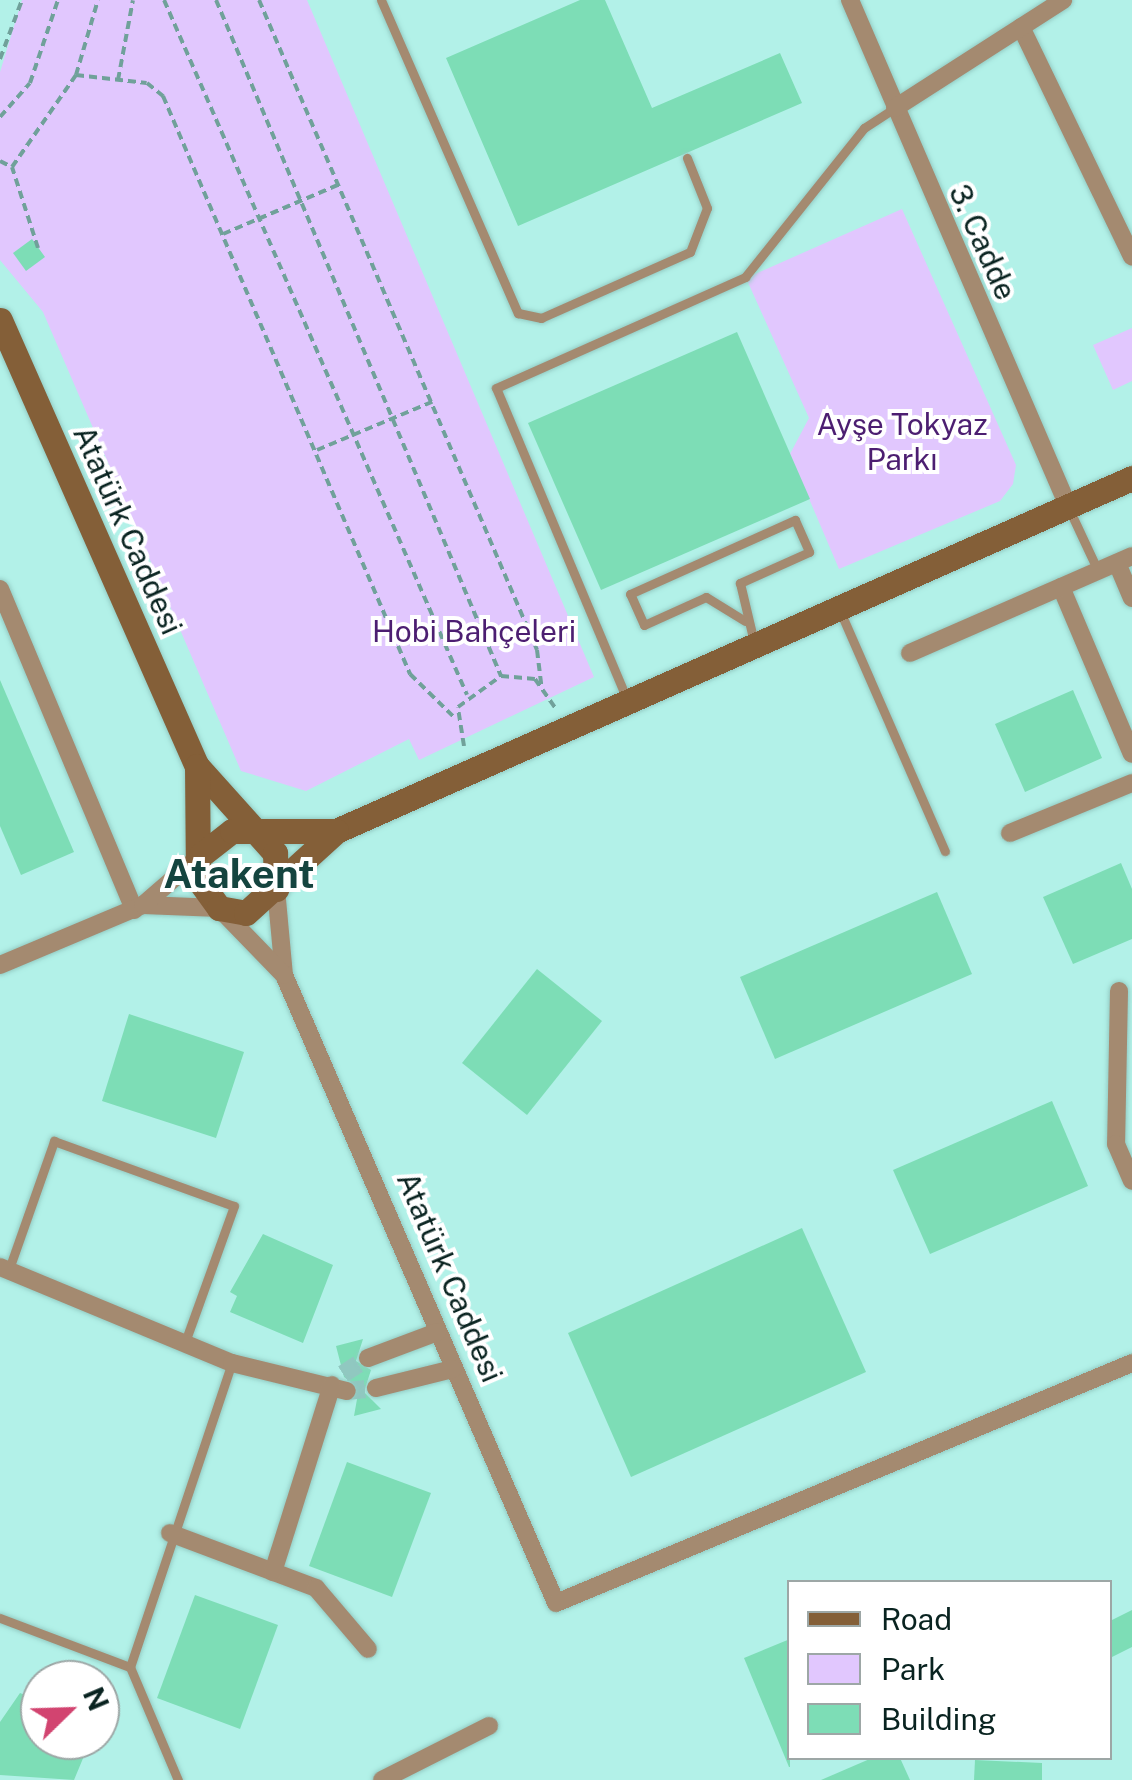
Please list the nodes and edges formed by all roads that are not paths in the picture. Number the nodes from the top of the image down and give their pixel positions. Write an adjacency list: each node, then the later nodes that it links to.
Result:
1 (381, 0): 6 (lane)
2 (850, 0): 5 (street, 3. Cadde)
3 (1064, 0): 4 (street)
4 (1020, 28): 5 (street); 7 (street)
5 (895, 108): 10 (street, 3. Cadde); 19 (lane)
6 (686, 158)
7 (1132, 256)
8 (0, 320): 21 (street, Atatürk Caddesi)
9 (1132, 478): 10 (street)
10 (1068, 506): 12 (lane); 16 (street)
11 (1124, 559): 12 (street); 15 (street)
12 (1098, 570): 13 (street)
13 (1061, 587): 18 (street); 20 (street)
14 (0, 589): 29 (street)
15 (1132, 598)
16 (837, 605): 17 (street); 26 (lane)
17 (749, 631): 17 (lane); 19 (street)
18 (910, 653)
19 (627, 700): 23 (street)
20 (1132, 754)
21 (197, 766): 25 (street); 27 (street)
22 (1132, 782): 24 (street)
23 (336, 831): 25 (street); 28 (street)
24 (1010, 833)
25 (259, 836): 27 (street); 28 (street)
26 (945, 851)
27 (201, 855): 29 (street); 30 (street)
28 (276, 889): 30 (street); 32 (street)
29 (139, 907): 30 (street); 31 (street)
30 (219, 908): 32 (street)
31 (0, 965)
32 (284, 975): 36 (street, Atatürk Caddesi)
33 (1119, 991): 34 (street)
34 (1132, 1181)
35 (4, 1268): 37 (street); 37 (lane)
36 (437, 1332): 38 (street); 41 (street, Atatürk Caddesi)
37 (186, 1339): 40 (street)
38 (368, 1358)
39 (1132, 1362): 41 (street, Atatürk Caddesi)
40 (232, 1363): 43 (lane); 44 (street)
41 (453, 1369): 42 (street)
42 (376, 1388)
43 (170, 1533): 44 (street); 47 (lane)
44 (273, 1572): 46 (street)
45 (0, 1618): 47 (lane)
46 (368, 1649)
47 (130, 1667): 49 (lane)
48 (489, 1726): 50 (street)
49 (178, 1780)
50 (382, 1780)

